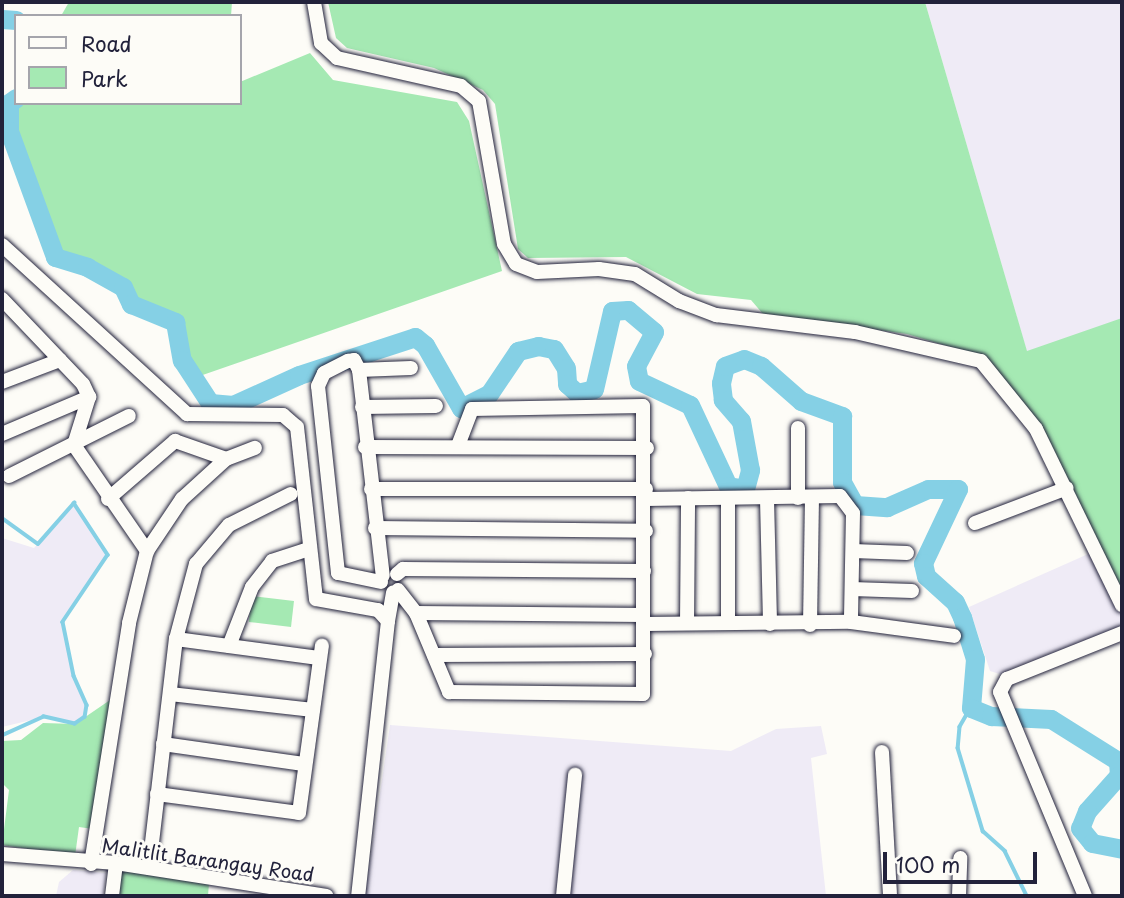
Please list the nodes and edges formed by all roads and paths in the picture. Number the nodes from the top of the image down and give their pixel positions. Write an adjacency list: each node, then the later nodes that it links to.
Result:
1 (305, 2): 3 (street)
2 (314, 2): 3 (street)
3 (480, 117): 23 (street)
4 (2, 245): 35 (street)
5 (2, 299): 6 (street)
6 (60, 360): 9 (street); 10 (street)
7 (411, 368): 8 (street)
8 (359, 370): 11 (street); 40 (street)
9 (2, 382)
10 (89, 397): 15 (street); 16 (street)
11 (362, 407): 12 (street); 18 (street)
12 (436, 407)
13 (129, 416): 16 (street)
14 (797, 428): 28 (street)
15 (2, 434)
16 (74, 445): 22 (street); 29 (street)
17 (458, 445): 18 (street); 20 (street); 20 (street)
18 (365, 447): 24 (street)
19 (255, 448): 21 (street)
20 (647, 448): 26 (street)
21 (226, 459): 29 (street); 36 (street)
22 (9, 476)
23 (1067, 488): 32 (street); 43 (street)
24 (371, 489): 26 (street); 33 (street)
25 (291, 494): 54 (street)
26 (646, 494): 27 (street); 34 (street)
27 (688, 498): 30 (street); 48 (street)
28 (805, 498): 31 (street); 37 (street); 51 (street)
29 (108, 499): 36 (street)
30 (728, 499): 31 (street); 49 (street)
31 (767, 499): 50 (street)
32 (975, 523)
33 (375, 528): 34 (street); 40 (street)
34 (646, 531): 39 (street)
35 (308, 549): 45 (street); 55 (street)
36 (147, 551): 67 (street)
37 (853, 551): 38 (street); 41 (street)
38 (907, 553)
39 (644, 571): 40 (street); 46 (street)
40 (390, 584): 44 (street); 45 (street)
41 (852, 589): 42 (street); 47 (street)
42 (912, 591)
43 (1122, 605)
44 (416, 613): 46 (street); 57 (street)
45 (383, 615): 72 (street)
46 (644, 620): 48 (street); 56 (street)
47 (851, 622): 51 (street); 53 (street)
48 (687, 623): 49 (street)
49 (728, 623): 50 (street)
50 (770, 624): 51 (street)
51 (810, 625)
52 (1122, 633): 76 (street)
53 (954, 636)
54 (176, 639): 55 (street); 58 (street)
55 (229, 646): 59 (street)
56 (645, 654): 57 (street); 57 (street)
57 (433, 655)
58 (170, 694): 59 (street); 60 (street)
59 (313, 710): 62 (street)
60 (163, 744): 62 (street); 64 (street)
61 (883, 752): 74 (street)
62 (304, 764): 64 (street)
63 (575, 775): 73 (street)
64 (157, 794): 69 (street)
65 (2, 854): 67 (street, Malitlit Barangay Road)
66 (960, 858): 75 (street)
67 (90, 863): 68 (street, Malitlit Barangay Road)
68 (116, 863): 69 (street, Malitlit Barangay Road); 70 (street)
69 (149, 868): 71 (street, Malitlit Barangay Road)
70 (112, 896)
71 (326, 896)
72 (358, 896)
73 (563, 896)
74 (890, 896)
75 (959, 896)
76 (1085, 896)

